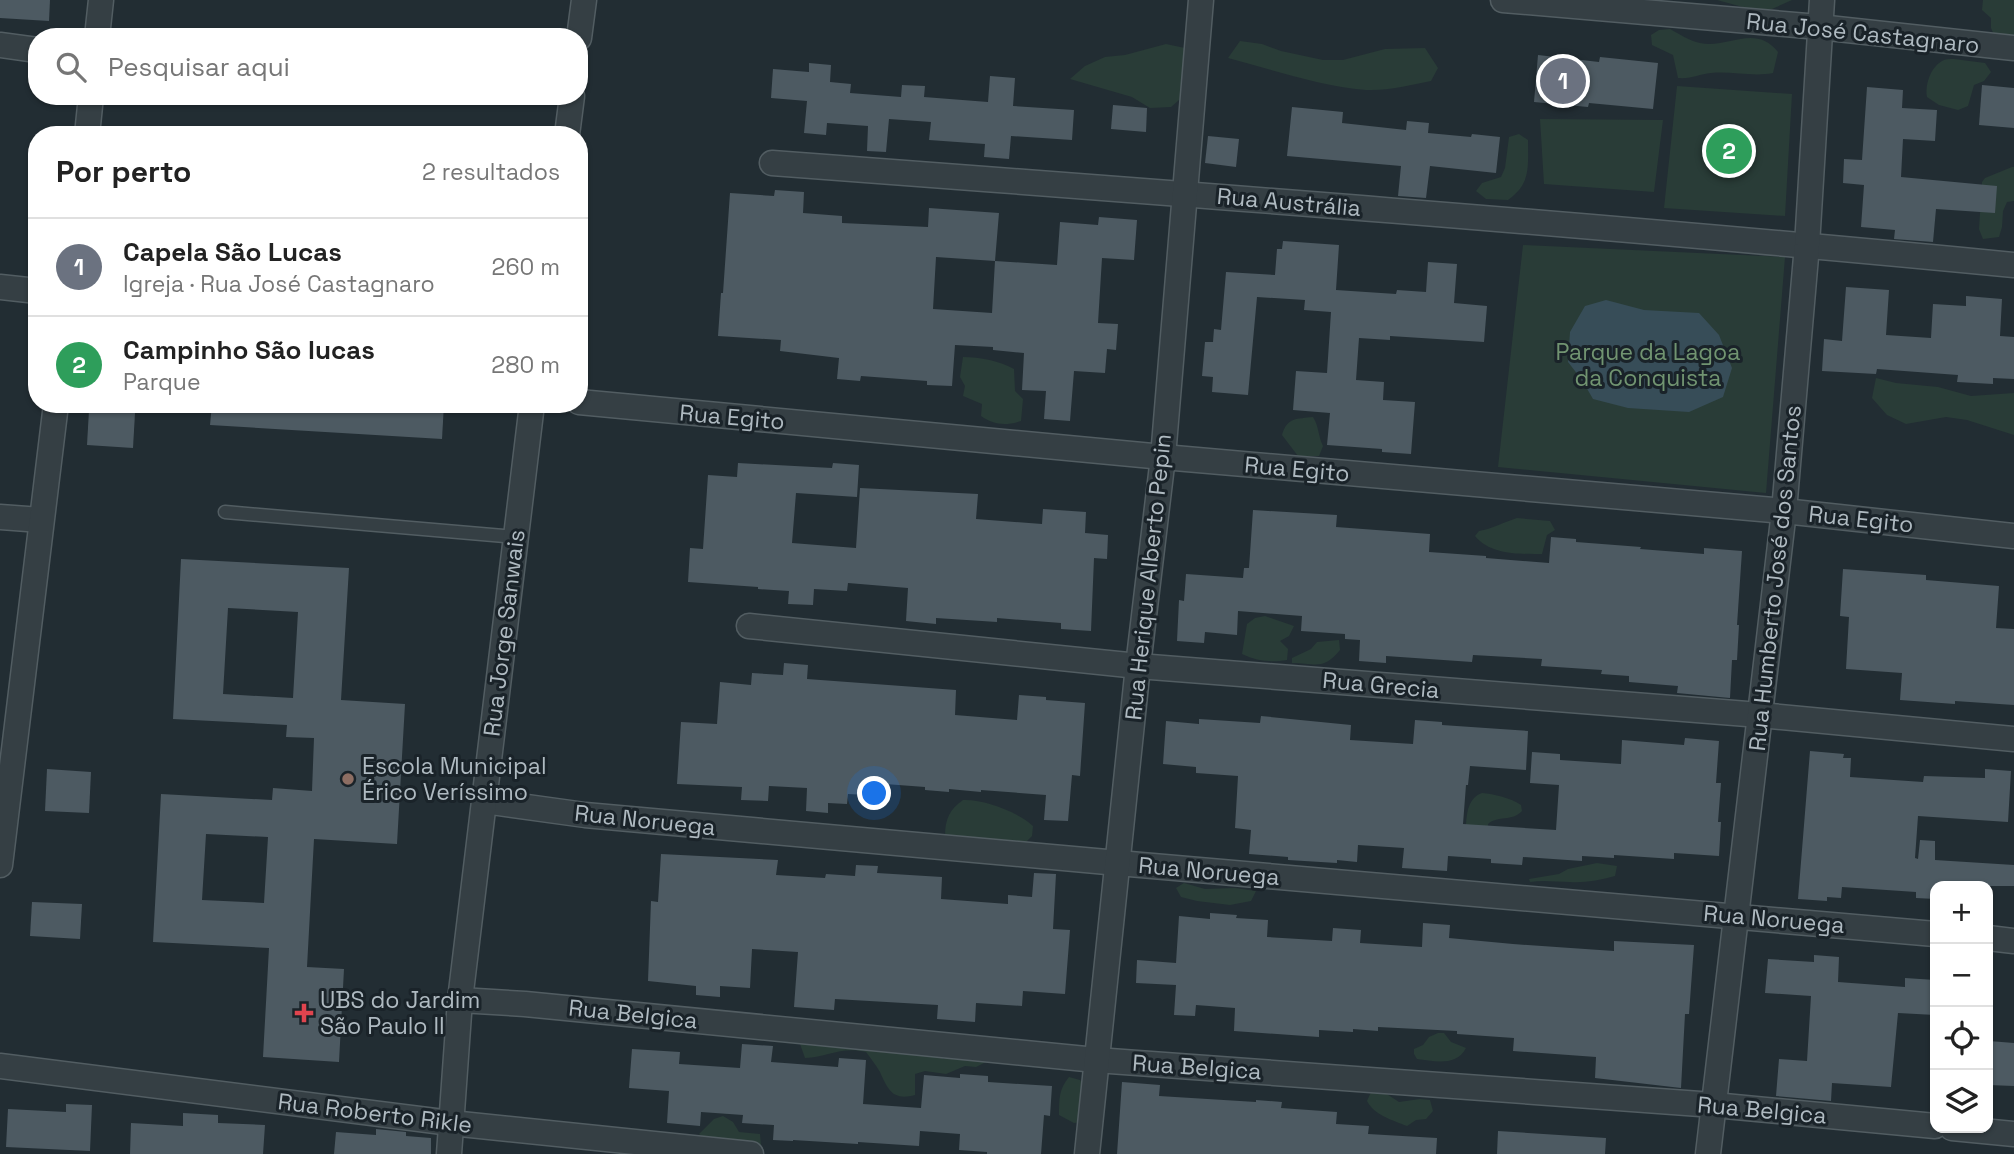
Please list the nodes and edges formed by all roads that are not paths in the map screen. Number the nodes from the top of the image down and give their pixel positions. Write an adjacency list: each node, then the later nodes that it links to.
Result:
1 (102, 0): 7 (street)
2 (584, 0): 8 (street)
3 (1202, 0): 17 (street, Rua Herique Alberto Pepin)
4 (1503, 0): 6 (street, Rua José Castagnaro)
5 (1822, 0): 6 (street, Rua Humberto José dos Santos)
6 (1819, 27): 10 (street, Rua José Castagnaro); 18 (street, Rua Humberto José dos Santos)
7 (98, 28)
8 (580, 28)
9 (0, 45): 11 (street)
10 (2014, 48)
11 (28, 49)
12 (90, 105): 14 (street)
13 (571, 105): 15 (street)
14 (88, 126)
15 (568, 126)
16 (772, 163): 17 (street, Rua Austrália)
17 (1184, 193): 18 (street, Rua Austrália); 25 (street, Rua Herique Alberto Pepin)
18 (1807, 245): 19 (street, Rua Austrália); 26 (street, Rua Humberto José dos Santos)
19 (2014, 265)
20 (0, 287): 21 (street)
21 (28, 289)
22 (588, 403): 25 (street, Rua Egito)
23 (55, 413): 29 (street)
24 (531, 413): 31 (street, Rua Jorge Sanwais)
25 (1163, 457): 26 (street, Rua Egito); 33 (street, Rua Herique Alberto Pepin)
26 (1784, 511): 30 (street, Rua Egito); 34 (street, Rua Humberto José dos Santos)
27 (225, 512): 31 (lane)
28 (0, 517): 29 (street)
29 (41, 520): 36 (street)
30 (2014, 536)
31 (516, 537): 37 (street, Rua Jorge Sanwais)
32 (749, 626): 33 (street, Rua Grecia)
33 (1138, 666): 34 (street, Rua Grecia); 38 (street, Rua Herique Alberto Pepin)
34 (1760, 715): 35 (street, Rua Grecia); 40 (street, Rua Humberto José dos Santos)
35 (2014, 739)
36 (7, 754): 39 (street)
37 (484, 801): 38 (street, Rua Noruega); 44 (street, Rua Jorge Sanwais)
38 (1118, 863): 40 (street, Rua Noruega); 45 (street, Rua Herique Alberto Pepin)
39 (0, 865)
40 (1737, 915): 41 (street, Rua Noruega); 47 (street, Rua Humberto José dos Santos)
41 (1930, 934)
42 (1993, 939): 43 (street)
43 (2014, 941)
44 (460, 1000): 45 (street, Rua Belgica); 48 (street, Rua Jorge Sanwais)
45 (1096, 1060): 47 (street, Rua Belgica); 54 (street, Rua Herique Alberto Pepin)
46 (0, 1066): 48 (street, Rua Roberto Rikle)
47 (1714, 1105): 49 (street, Rua Belgica); 55 (street, Rua Humberto José dos Santos)
48 (451, 1123): 52 (street, Rua Jorge Sanwais); 53 (street, Rua Roberto Rikle)
49 (1930, 1126)
50 (1993, 1132): 51 (street)
51 (2014, 1134)
52 (449, 1154)
53 (751, 1154)
54 (1087, 1154)
55 (1708, 1154)

